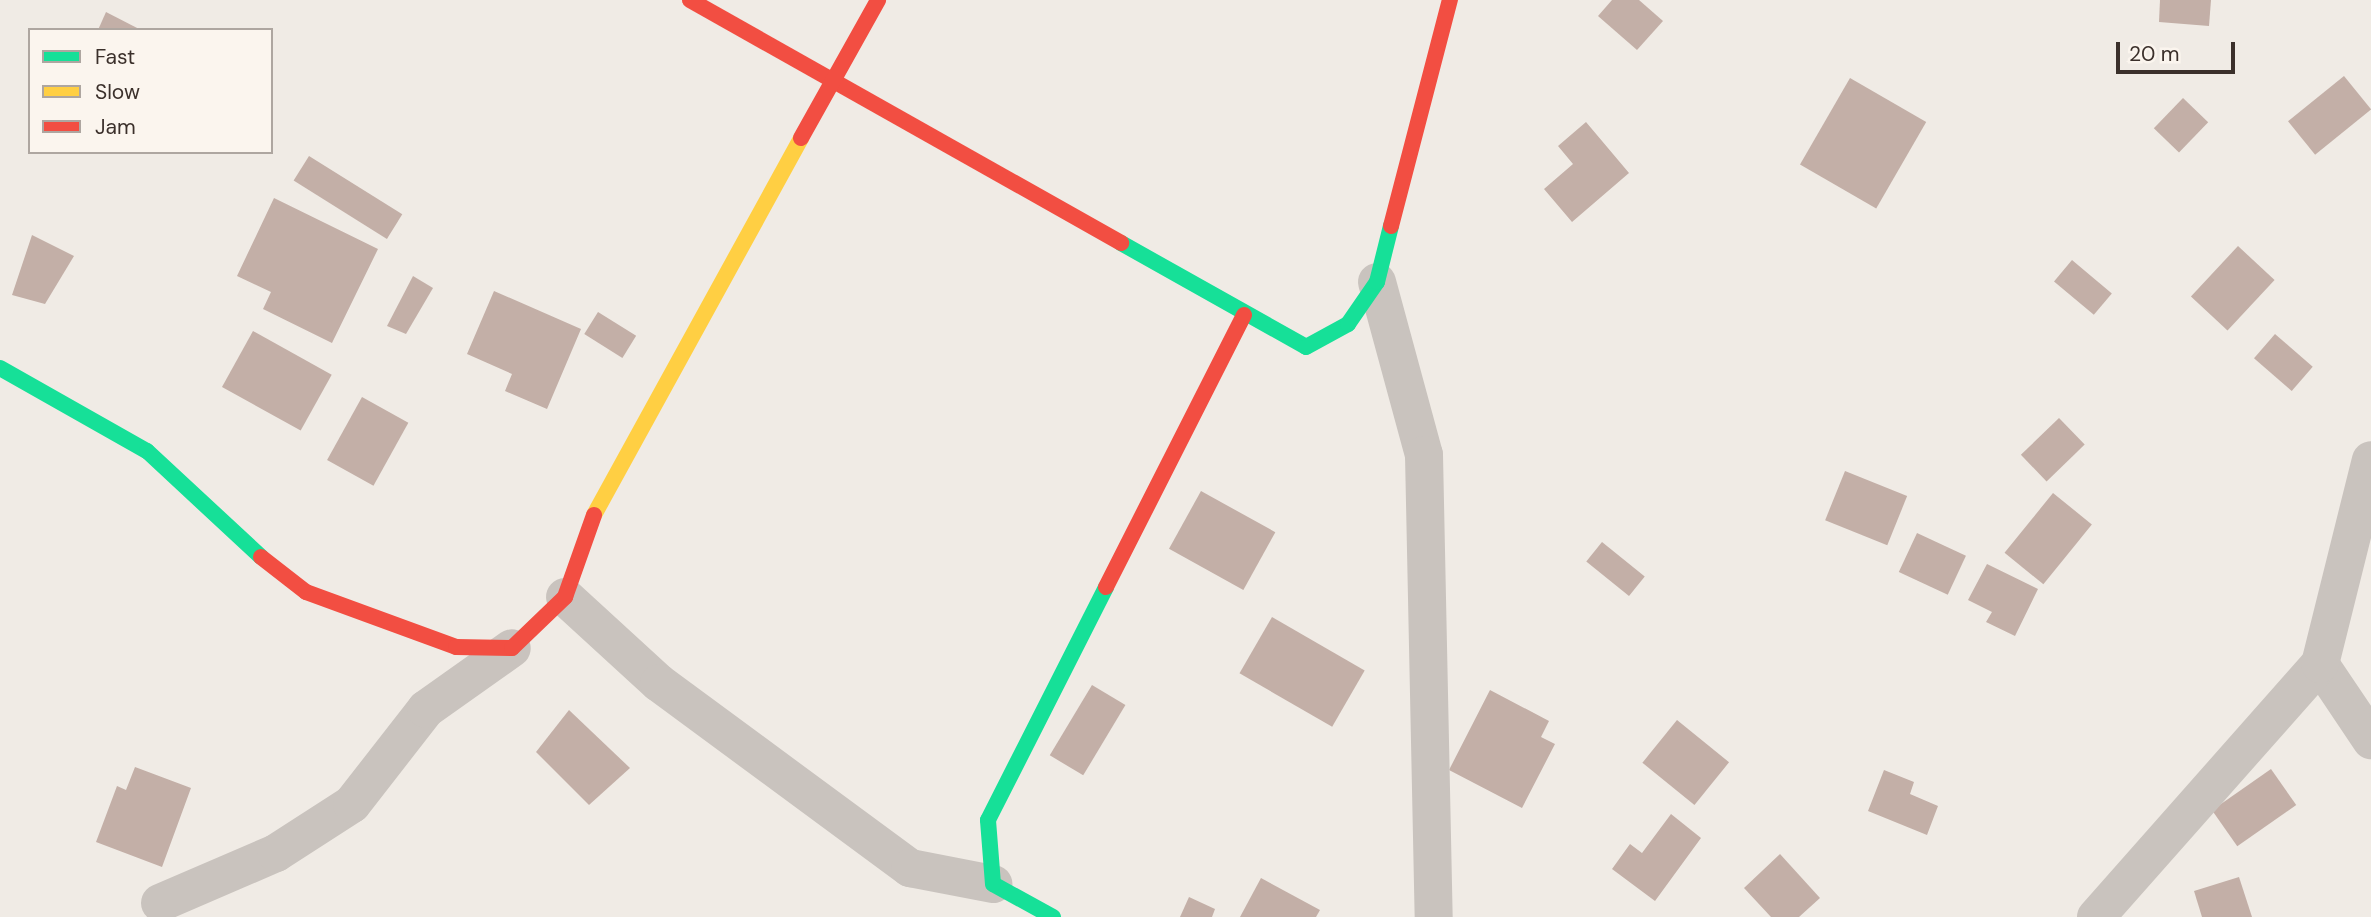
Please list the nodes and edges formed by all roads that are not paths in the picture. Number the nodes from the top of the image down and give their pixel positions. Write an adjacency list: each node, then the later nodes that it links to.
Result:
1 (690, 0): 4 (street)
2 (878, 0): 4 (street)
3 (1450, 0): 5 (street)
4 (835, 82): 6 (street); 9 (street)
5 (1377, 282): 6 (street); 16 (street)
6 (1244, 315): 13 (street)
7 (0, 368): 10 (street)
8 (2371, 460): 11 (street)
9 (565, 597): 10 (street); 13 (street)
10 (512, 648): 14 (street)
11 (2320, 664): 12 (street); 17 (street)
12 (2371, 740)
13 (993, 884): 15 (street)
14 (160, 903)
15 (1053, 917)
16 (1434, 917)
17 (2096, 917)

